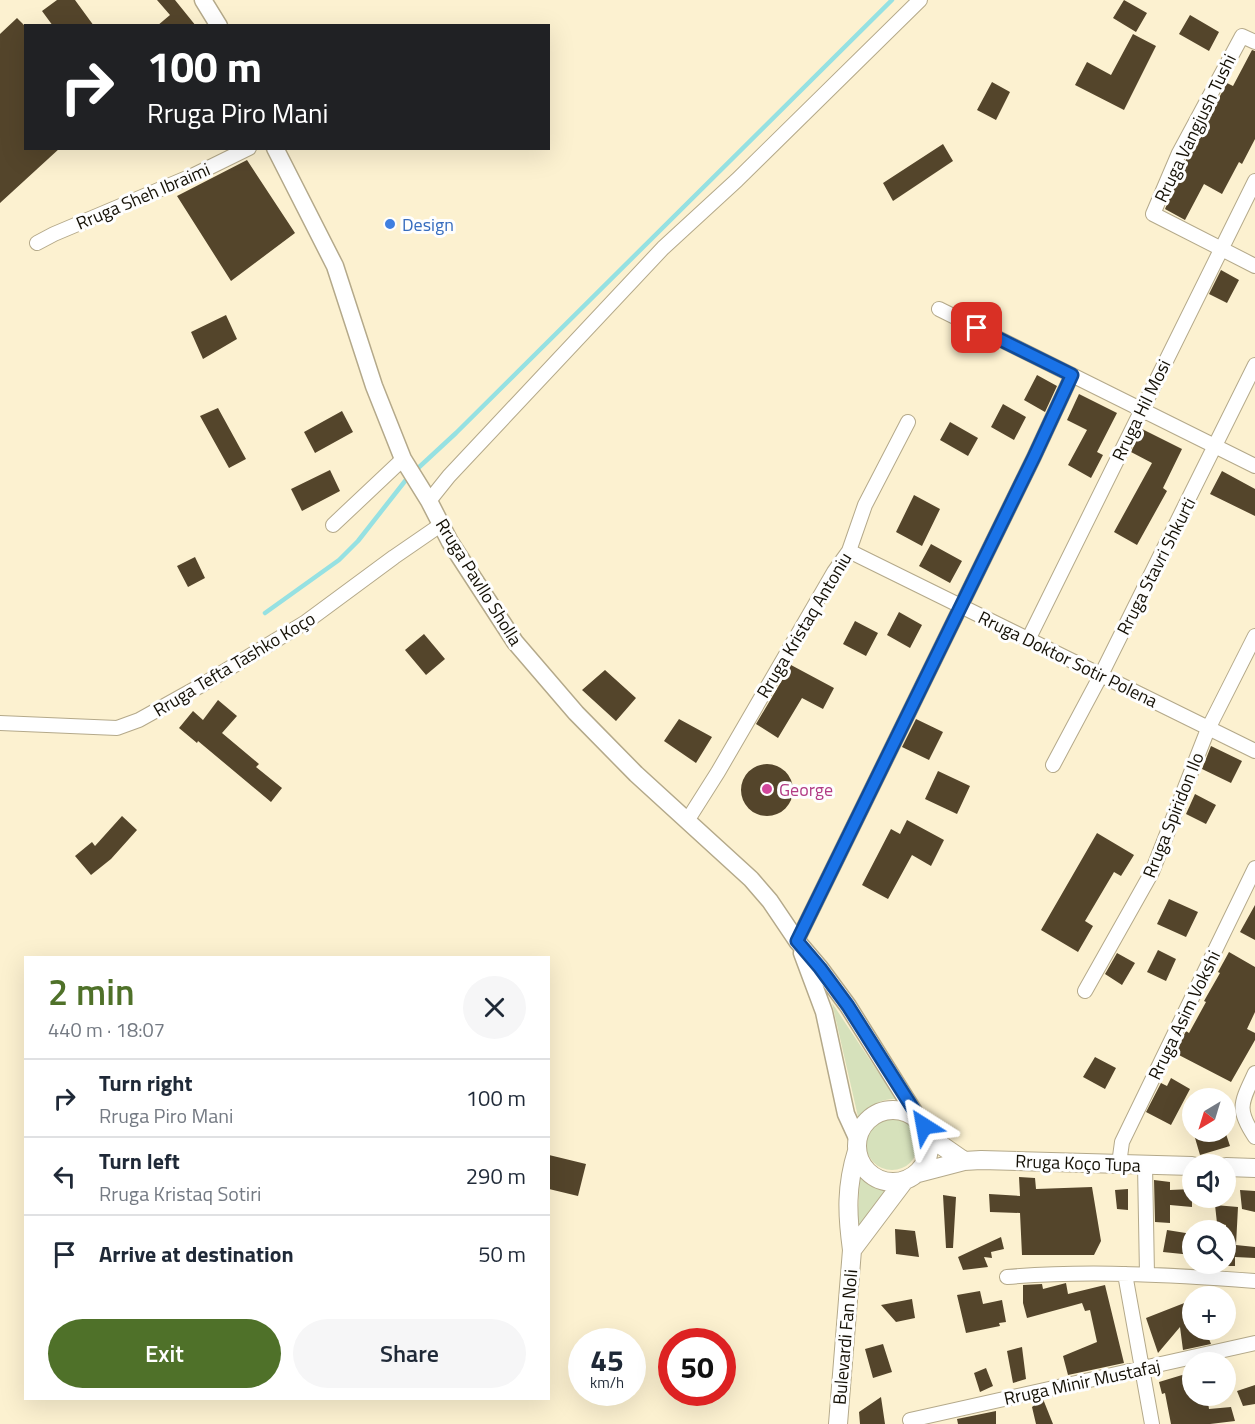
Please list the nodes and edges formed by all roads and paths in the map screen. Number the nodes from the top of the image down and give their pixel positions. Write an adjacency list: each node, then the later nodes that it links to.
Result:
1 (203, 0): 3 (street)
2 (920, 0): 19 (street)
3 (218, 24)
4 (1255, 42): 9 (street, Rruga Vangjush Tushi)
5 (245, 150): 8 (street, Rruga Sheh Ibraimi)
6 (275, 150): 17 (street, Rruga Pavllo Sholla)
7 (1255, 181): 9 (street, Rruga Hil Mosi)
8 (38, 243)
9 (1221, 249): 10 (street, Rruga Vangjush Tushi); 14 (street, Rruga Hil Mosi)
10 (1255, 266)
11 (939, 309): 13 (street)
12 (1255, 365): 16 (street, Rruga Stavri Shkurti)
13 (1072, 375): 14 (street); 23 (street)
14 (1141, 409): 16 (street); 25 (street, Rruga Hil Mosi)
15 (908, 422): 22 (street, Rruga Kristaq Antoniu)
16 (1216, 446): 18 (street); 26 (street, Rruga Stavri Shkurti)
17 (403, 459): 19 (street, Rruga Pavllo Sholla); 21 (street)
18 (1255, 465)
19 (429, 501): 20 (street, Rruga Pavllo Sholla)
20 (441, 524): 27 (street, Rruga Tefta Tashko Koço); 31 (street, Rruga Pavllo Sholla)
21 (333, 525)
22 (849, 551): 23 (street, Rruga Doktor Sotir Polena); 31 (street, Rruga Kristaq Antoniu)
23 (960, 606): 25 (street, Rruga Doktor Sotir Polena); 33 (street)
24 (1255, 636): 28 (street, Rruga Spiridon Ilo)
25 (1028, 639): 26 (street, Rruga Doktor Sotir Polena)
26 (1101, 675): 28 (street, Rruga Doktor Sotir Polena); 30 (street, Rruga Stavri Shkurti)
27 (0, 723)
28 (1208, 729): 29 (street, Rruga Doktor Sotir Polena); 34 (street, Rruga Spiridon Ilo)
29 (1255, 751)
30 (1053, 765)
31 (687, 821): 33 (street, Rruga Pavllo Sholla)
32 (1255, 868): 41 (street, Rruga Asim Vokshi)
33 (797, 941): 36 (street, Rruga Pavllo Sholla); 39 (street, Rruga Pavllo Sholla)
34 (1085, 991)
35 (1255, 1073): 38 (street)
36 (918, 1119): 37 (main road); 39 (main road)
37 (928, 1136): 40 (main road); 46 (main road)
38 (1255, 1137)
39 (857, 1145): 46 (main road); 47 (main road, Bulevardi Fan Noli)
40 (964, 1161): 41 (main road, Rruga Koço Tupa); 46 (main road, Rruga Koço Tupa)
41 (1119, 1164): 42 (main road, Rruga Koço Tupa)
42 (1144, 1165): 43 (main road, Rruga Koço Tupa); 49 (street)
43 (1182, 1166)
44 (1236, 1167): 45 (main road)
45 (1255, 1168)
46 (911, 1177): 47 (main road, Bulevardi Fan Noli)
47 (852, 1250): 55 (main road, Bulevardi Fan Noli)
48 (1125, 1274): 49 (street); 50 (street); 53 (street)
49 (1147, 1274): 51 (street)
50 (1007, 1277)
51 (1255, 1281)
52 (1255, 1343): 53 (street, Rruga Minir Mustafaj)
53 (1141, 1369): 54 (street, Rruga Minir Mustafaj); 56 (street)
54 (910, 1420)
55 (838, 1424)
56 (1152, 1424)

